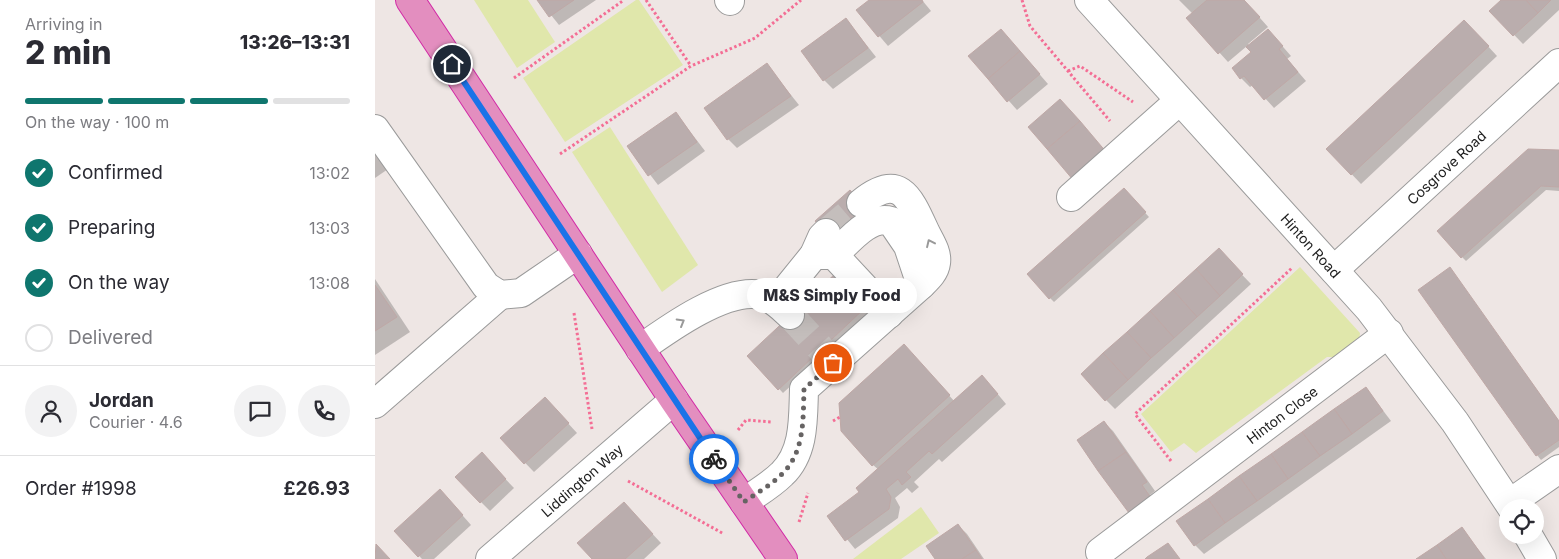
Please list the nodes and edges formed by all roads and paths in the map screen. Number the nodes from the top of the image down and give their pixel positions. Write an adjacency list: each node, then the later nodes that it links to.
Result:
1 (410, 0): 20 (highway)
2 (624, 0): 10 (path)
3 (646, 0): 8 (path)
4 (801, 0): 8 (path)
5 (1022, 0): 9 (path)
6 (1089, 0): 11 (street, Hinton Road)
7 (1559, 63): 21 (street, Cosgrove Road)
8 (691, 66): 15 (path)
9 (1068, 71): 12 (path); 13 (path)
10 (513, 78)
11 (1179, 102): 12 (street); 19 (street, Hinton Road)
12 (1159, 120): 16 (street)
13 (1116, 128)
14 (375, 129): 23 (street)
15 (560, 154)
16 (1071, 197)
17 (861, 203): 22 (street, one-way to 17)
18 (825, 248): 22 (street); 25 (street); 27 (street, one-way to 18)
19 (1313, 248): 21 (street, Hinton Road); 38 (path)
20 (578, 254): 23 (street); 27 (highway)
21 (1334, 270): 26 (street, Hinton Road)
22 (921, 285): 25 (street)
23 (500, 295): 29 (street)
24 (574, 313): 34 (path)
25 (889, 314): 41 (street)
26 (1389, 333): 38 (street, Hinton Close); 39 (street, Hinton Road)
27 (640, 349): 28 (highway)
28 (674, 400): 41 (highway); 46 (street, Liddington Way)
29 (375, 404)
30 (830, 418): 32 (path)
31 (775, 422): 33 (path)
32 (828, 425)
33 (738, 430)
34 (593, 436)
35 (1559, 469): 40 (street)
36 (620, 477): 43 (path)
37 (810, 486): 42 (path)
38 (1181, 489): 45 (street, Hinton Close)
39 (1507, 499)
40 (1519, 499)
41 (744, 502): 47 (highway)
42 (799, 522)
43 (723, 534)
44 (1534, 544): 48 (street)
45 (1099, 552)
46 (490, 559)
47 (783, 559)
48 (1542, 559)

